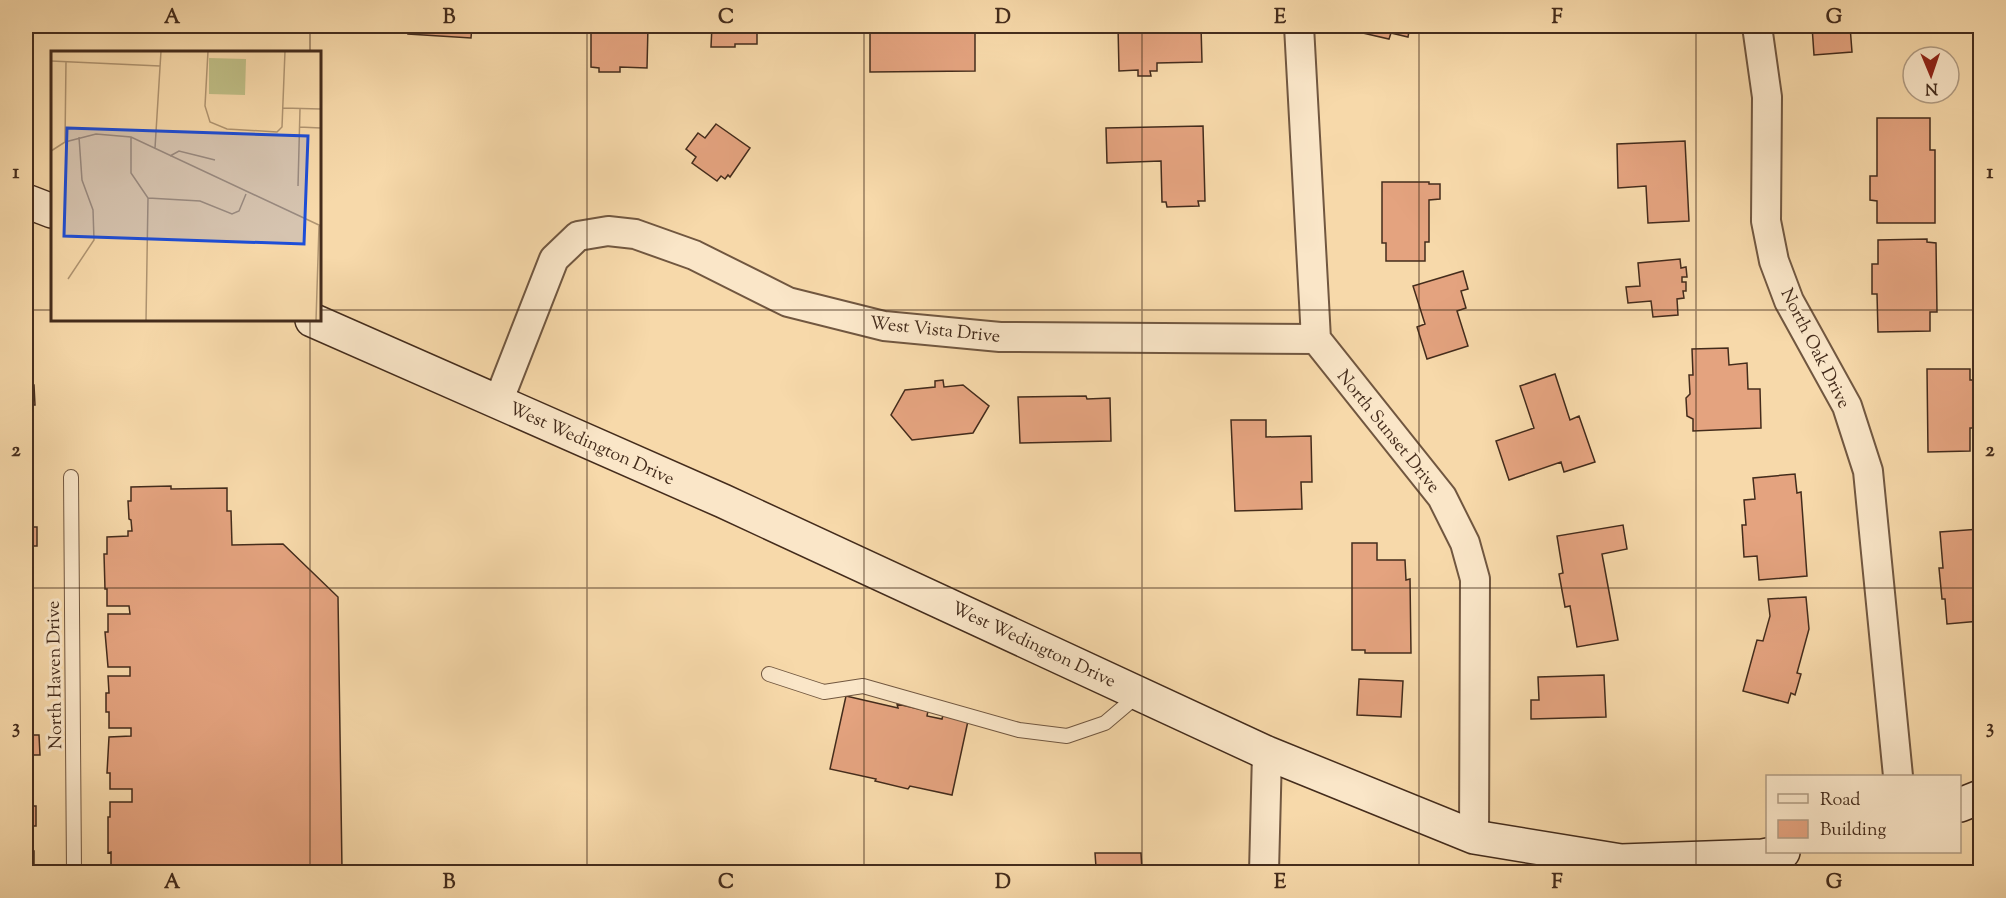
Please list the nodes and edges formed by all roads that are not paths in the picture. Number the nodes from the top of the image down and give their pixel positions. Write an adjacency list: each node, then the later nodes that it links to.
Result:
1 (1299, 26): 6 (street)
2 (1757, 26): 12 (street, North Oak Drive)
3 (26, 201): 4 (main road)
4 (51, 211)
5 (314, 321): 7 (main road, West Wedington Drive)
6 (1316, 339): 7 (street, West Vista Drive); 15 (street, North Sunset Drive)
7 (498, 402): 10 (main road, West Wedington Drive)
8 (70, 477): 17 (lane, North Haven Drive)
9 (769, 674): 10 (lane)
10 (1139, 693): 11 (main road, West Wedington Drive)
11 (1267, 753): 15 (main road, West Wedington Drive); 18 (street)
12 (1898, 775)
13 (1980, 796): 14 (main road)
14 (1961, 803)
15 (1474, 837): 16 (main road, West Wedington Drive)
16 (1778, 853)
17 (74, 873)
18 (1264, 873)

